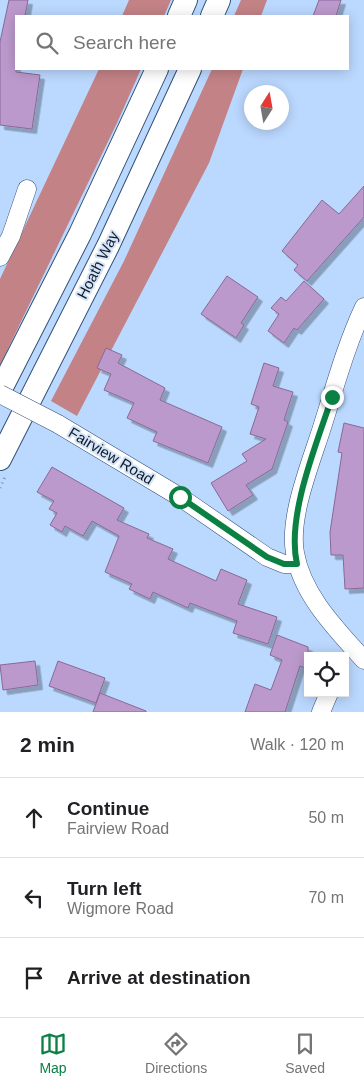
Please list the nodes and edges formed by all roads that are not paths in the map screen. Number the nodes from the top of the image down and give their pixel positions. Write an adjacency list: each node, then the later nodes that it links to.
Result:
1 (186, 0): 3 (main road)
2 (219, 0): 4 (main road)
3 (179, 15)
4 (212, 15)
5 (157, 70): 10 (main road, Hoath Way)
6 (190, 70): 11 (main road, Hoath Way)
7 (27, 189): 8 (street)
8 (0, 257)
9 (364, 307): 12 (street)
10 (0, 393): 12 (street, Fairview Road, bridge)
11 (0, 459)
12 (297, 564): 13 (street)
13 (348, 651): 14 (street)
14 (364, 660)
15 (327, 697): 16 (street)
16 (321, 712)

